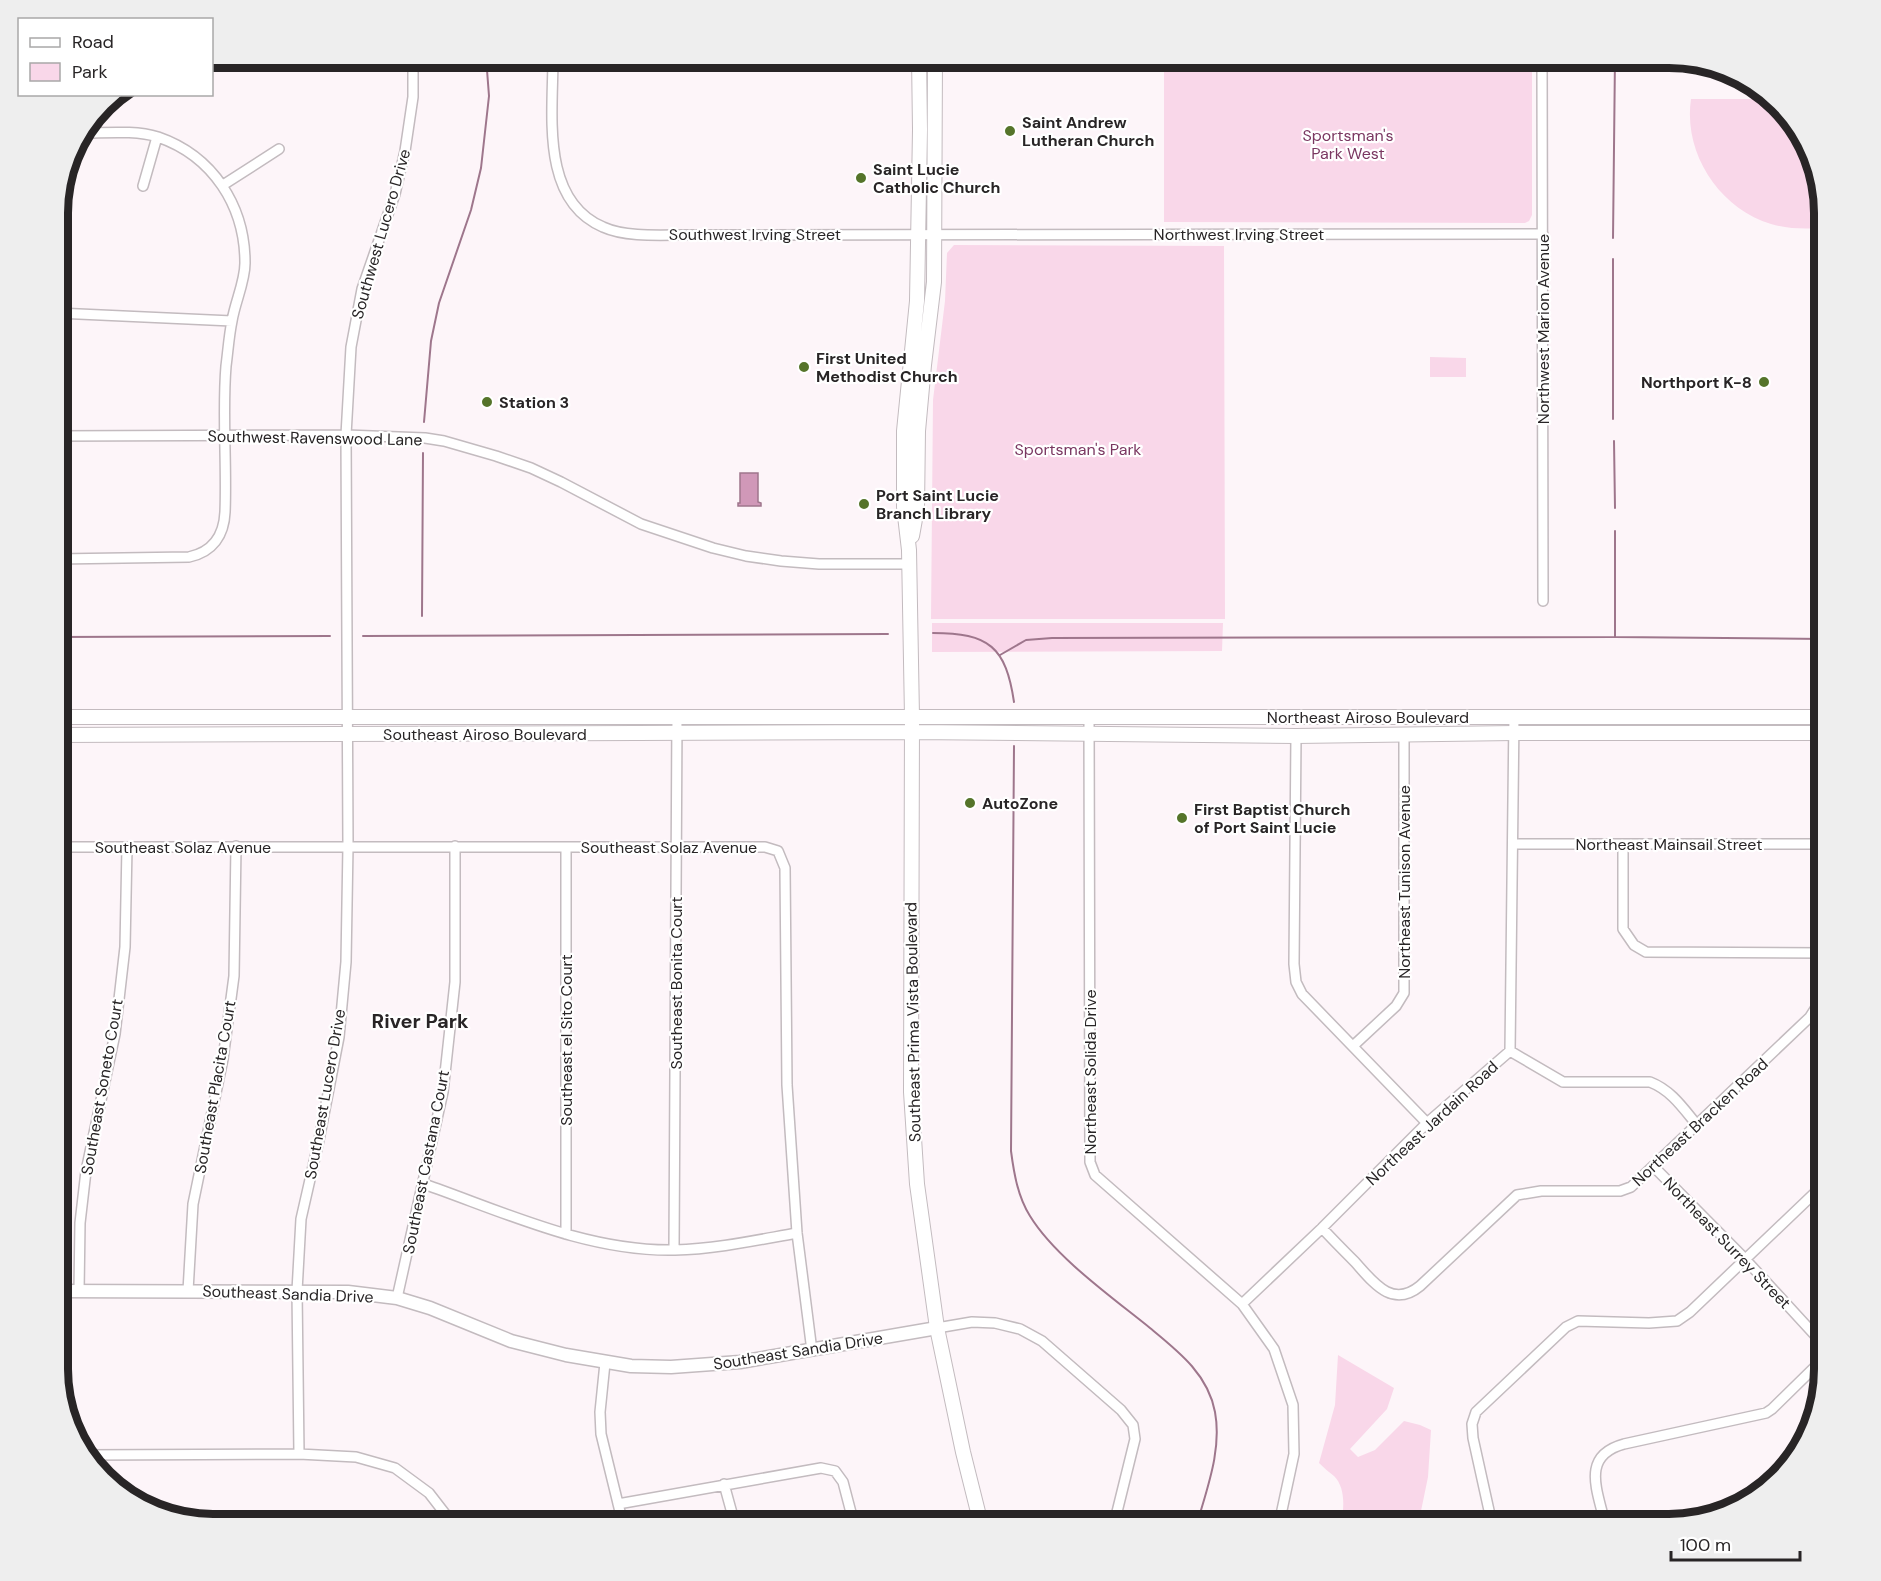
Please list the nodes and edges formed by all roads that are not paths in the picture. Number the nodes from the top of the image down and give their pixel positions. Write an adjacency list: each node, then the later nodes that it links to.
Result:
1 (412, 68): 16 (street, Southwest Lucero Drive)
2 (553, 68): 11 (street, Southwest Irving Street)
3 (919, 68): 11 (main road)
4 (935, 68): 12 (main road)
5 (1542, 68): 13 (street, Northwest Marion Avenue)
6 (91, 133): 7 (street)
7 (157, 137): 9 (street); 10 (street)
8 (279, 149): 9 (street)
9 (223, 185): 15 (street)
10 (143, 186)
11 (918, 234): 12 (street, Southwest Irving Street); 19 (main road)
12 (935, 234): 13 (street, Northwest Irving Street); 19 (main road)
13 (1543, 234): 21 (street, Northwest Marion Avenue)
14 (68, 314): 15 (street)
15 (232, 321): 18 (street)
16 (346, 435): 18 (street, Southwest Ravenswood Lane); 19 (street, Southwest Ravenswood Lane); 23 (street, Southwest Lucero Drive)
17 (68, 436): 18 (street, Southwest Ravenswood Lane)
18 (224, 437): 20 (street)
19 (910, 557): 28 (main road, Southeast Prima Vista Boulevard)
20 (68, 559)
21 (1543, 601)
22 (188, 716): 23 (main road, Southeast Airoso Boulevard); 27 (main road, Southeast Airoso Boulevard); 34 (main road)
23 (346, 716): 24 (main road, Southeast Airoso Boulevard); 35 (street, Southwest Lucero Drive)
24 (508, 716): 25 (main road, Southeast Airoso Boulevard); 36 (main road)
25 (676, 716): 28 (main road, Southeast Airoso Boulevard); 37 (street, Southeast Bonita Court)
26 (1514, 716): 29 (main road, Northeast Airoso Boulevard); 30 (main road, Northeast Airoso Boulevard); 32 (street, Northeast Jardain Road)
27 (68, 717)
28 (912, 717): 29 (main road, Northeast Airoso Boulevard); 31 (main road, Southeast Prima Vista Boulevard)
29 (1089, 717): 38 (street, Northeast Solida Drive)
30 (1814, 717)
31 (913, 732): 37 (main road, Southeast Airoso Boulevard); 38 (main road, Northeast Airoso Boulevard); 72 (main road, Southeast Prima Vista Boulevard)
32 (1514, 733): 33 (main road, Northeast Airoso Boulevard); 39 (main road, Northeast Airoso Boulevard); 42 (street, Northeast Jardain Road)
33 (1814, 733)
34 (188, 734): 35 (main road, Southeast Airoso Boulevard); 40 (main road, Southeast Airoso Boulevard)
35 (346, 734): 36 (main road, Southeast Airoso Boulevard); 46 (street, Southeast Lucero Drive)
36 (508, 734): 37 (main road, Southeast Airoso Boulevard)
37 (676, 734): 51 (street, Southeast Bonita Court)
38 (1089, 734): 41 (main road, Northeast Airoso Boulevard); 71 (street, Northeast Solida Drive)
39 (1404, 734): 41 (main road, Northeast Airoso Boulevard); 54 (street, Northeast Tunison Avenue)
40 (68, 735)
41 (1296, 736): 54 (street)
42 (1514, 844): 43 (street, Northeast Mainsail Street); 55 (street, Northeast Jardain Road)
43 (1623, 844): 44 (street, Northeast Mainsail Street); 52 (street)
44 (1814, 844)
45 (236, 846): 46 (street, Southeast Solaz Avenue); 49 (street, Southeast Solaz Avenue); 68 (street, Southeast Placita Court)
46 (348, 846): 47 (street, Southeast Solaz Avenue); 69 (street, Southeast Lucero Drive)
47 (455, 846): 50 (street, Southeast Solaz Avenue); 59 (street, Southeast Castana Court)
48 (68, 847): 49 (street, Southeast Solaz Avenue)
49 (127, 847): 67 (street, Southeast Soneto Court)
50 (566, 847): 51 (street, Southeast Solaz Avenue); 63 (street, Southeast el Sito Court)
51 (677, 847): 62 (street, Southeast Solaz Avenue); 64 (street, Southeast Bonita Court)
52 (1814, 953)
53 (1814, 1011): 57 (street, Northeast Bracken Road)
54 (1353, 1046): 56 (street)
55 (1510, 1051): 56 (street, Northeast Jardain Road); 57 (street)
56 (1427, 1123): 61 (street, Northeast Jardain Road)
57 (1696, 1125): 58 (street, Northeast Bracken Road)
58 (1654, 1167): 61 (street, Northeast Bracken Road); 65 (street, Northeast Surrey Street)
59 (424, 1184): 63 (street); 70 (street, Southeast Castana Court)
60 (1814, 1194): 65 (street)
61 (1322, 1228): 71 (street, Northeast Jardain Road)
62 (797, 1233): 64 (street); 74 (street, Southeast Solaz Avenue)
63 (566, 1234): 64 (street)
64 (674, 1250)
65 (1745, 1259): 73 (street, Northeast Surrey Street); 88 (street)
66 (68, 1291): 67 (street, Southeast Sandia Drive)
67 (79, 1291): 68 (street, Southeast Sandia Drive)
68 (188, 1291): 69 (street, Southeast Sandia Drive)
69 (297, 1291): 70 (street, Southeast Sandia Drive); 77 (street, Southeast Lucero Drive)
70 (397, 1298): 75 (street, Southeast Sandia Drive)
71 (1242, 1304): 87 (street, Northeast Solida Drive)
72 (937, 1328): 74 (street, Southeast Sandia Drive); 85 (main road, Southeast Prima Vista Boulevard); 86 (street)
73 (1814, 1334)
74 (812, 1351): 75 (street, Southeast Sandia Drive)
75 (605, 1363): 80 (street)
76 (1814, 1368): 89 (street)
77 (299, 1454): 78 (street); 81 (street)
78 (96, 1455)
79 (724, 1484): 80 (street); 83 (street); 84 (street)
80 (618, 1504): 82 (street)
81 (445, 1514)
82 (620, 1514)
83 (732, 1514)
84 (851, 1514)
85 (978, 1514)
86 (1116, 1514)
87 (1281, 1514)
88 (1490, 1514)
89 (1603, 1514)

